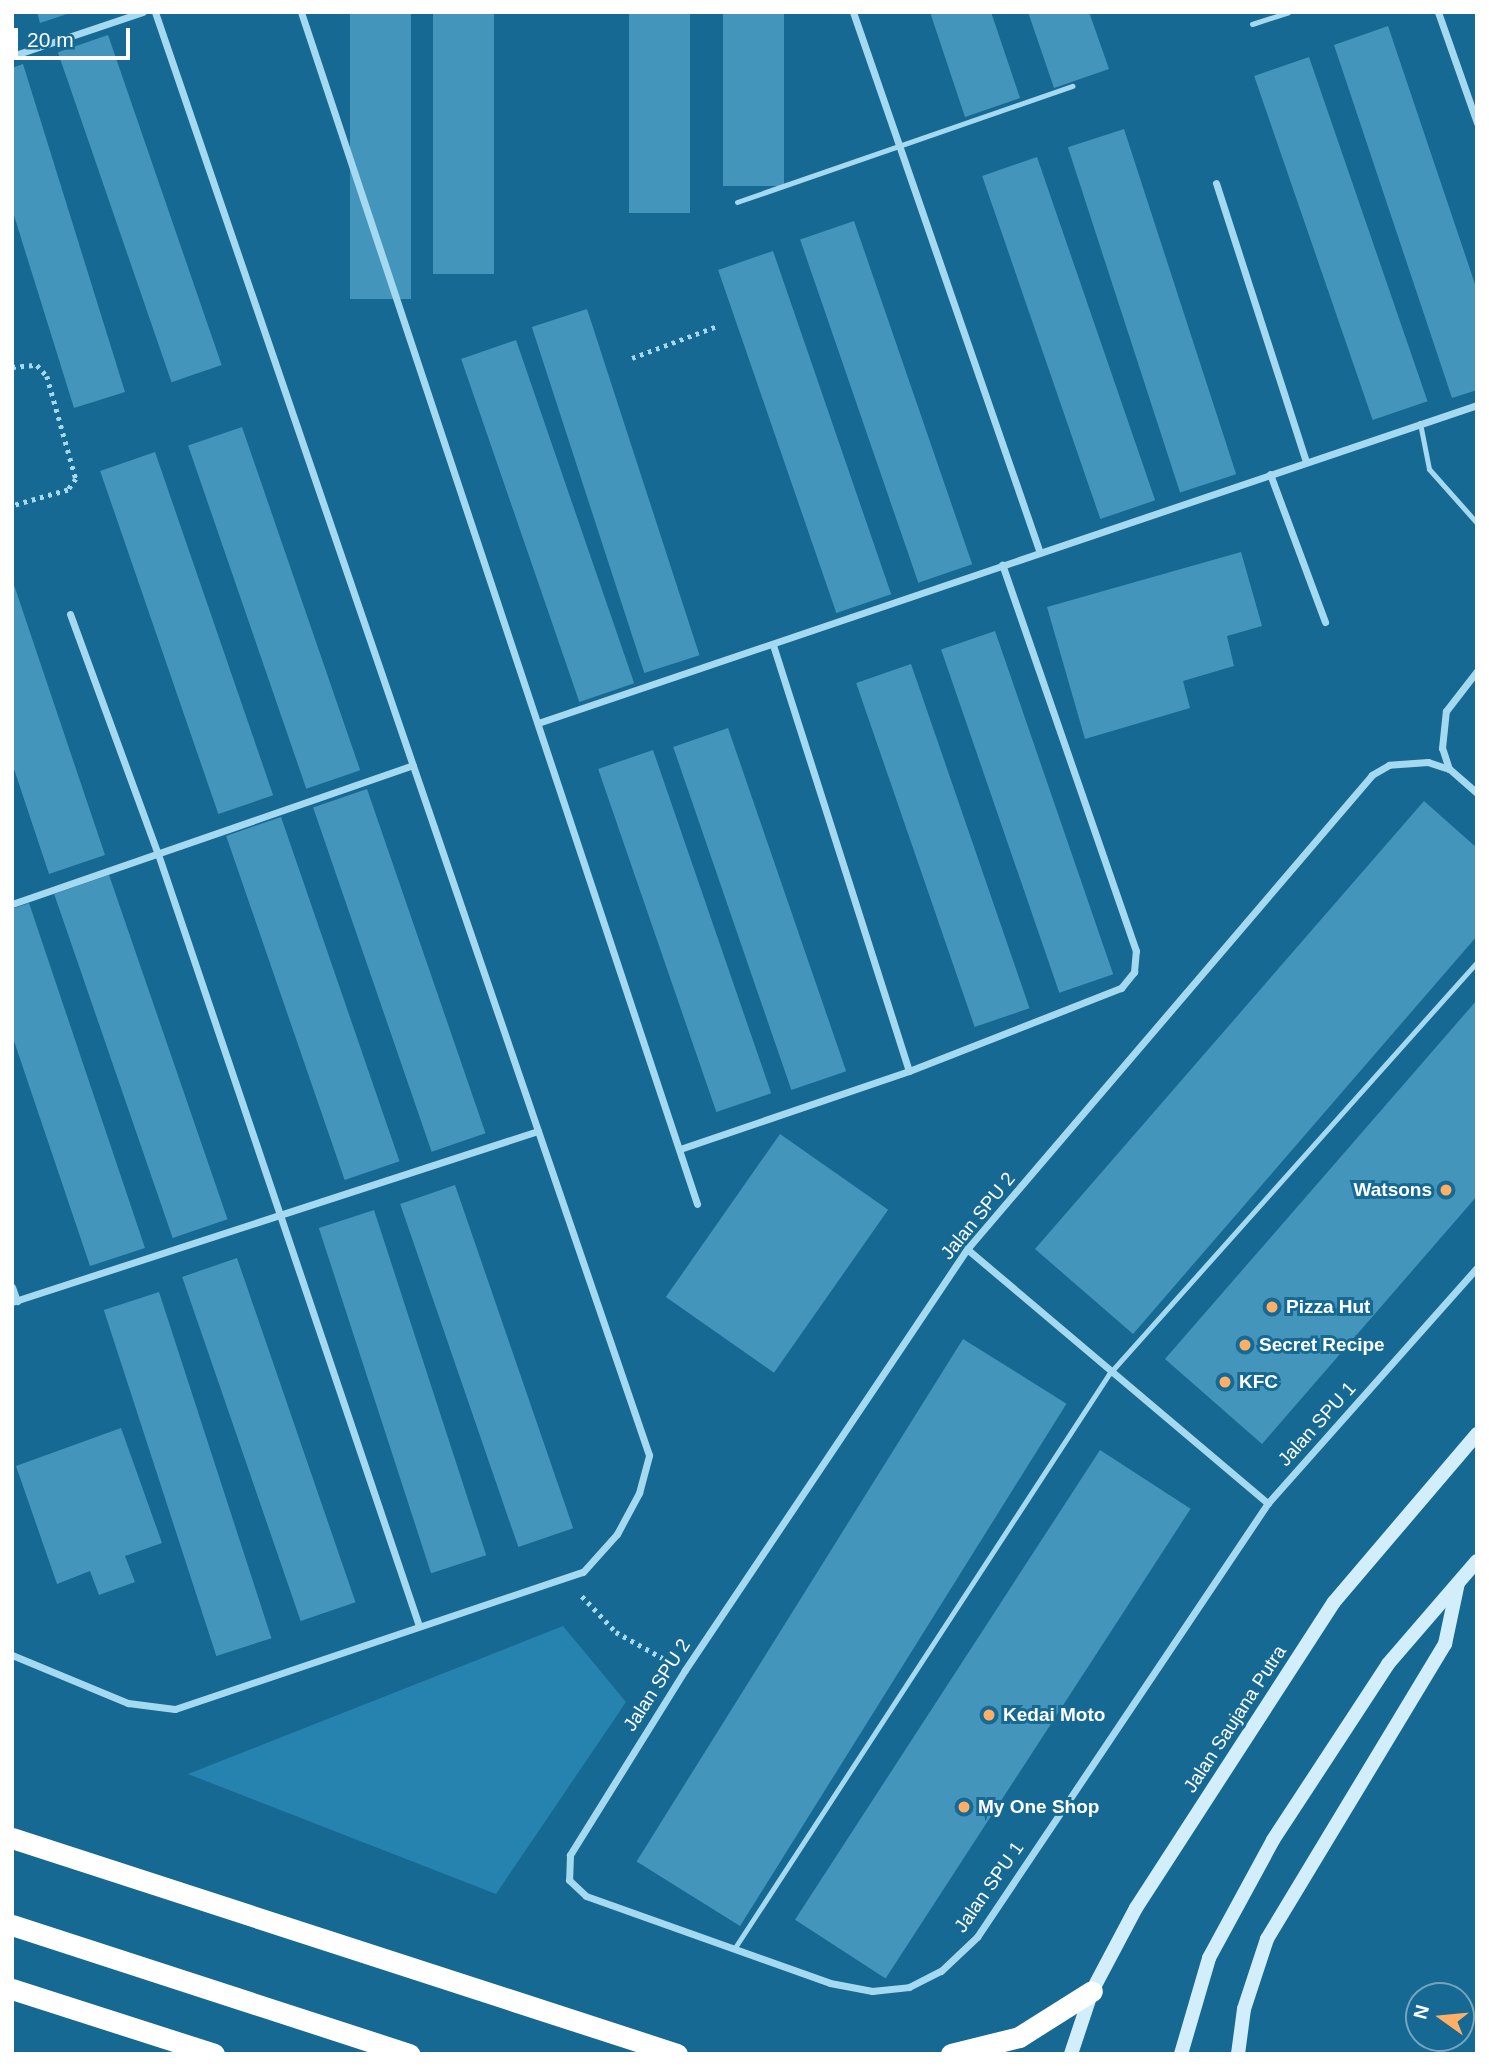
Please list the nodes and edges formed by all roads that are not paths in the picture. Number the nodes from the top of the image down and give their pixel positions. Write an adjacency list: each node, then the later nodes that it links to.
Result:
1 (143, 12): 8 (street)
2 (155, 12): 26 (street)
3 (301, 12): 25 (street)
4 (853, 12): 11 (street)
5 (1288, 12): 7 (lane)
6 (1438, 12): 10 (street)
7 (1252, 24)
8 (12, 56)
9 (1072, 86): 11 (lane)
10 (1477, 123)
11 (896, 146): 13 (lane); 19 (street)
12 (1216, 183): 16 (street)
13 (737, 202)
14 (1477, 405): 15 (street)
15 (1420, 423): 16 (street); 18 (lane)
16 (1307, 461): 17 (street)
17 (1270, 474): 19 (street); 22 (street)
18 (1477, 523)
19 (1040, 553): 20 (street)
20 (1002, 565): 23 (street); 32 (street)
21 (70, 614): 29 (street)
22 (1325, 622)
23 (773, 645): 25 (street); 32 (street)
24 (1477, 671): 27 (street)
25 (541, 722): 34 (street)
26 (413, 765): 29 (street); 33 (street)
27 (1449, 769): 28 (street); 37 (street, Jalan SPU 2)
28 (1477, 793)
29 (158, 854): 30 (street); 36 (street)
30 (12, 904)
31 (1477, 962): 41 (lane)
32 (909, 1071): 34 (street)
33 (538, 1131): 36 (street); 46 (street)
34 (680, 1149): 35 (street)
35 (696, 1204)
36 (280, 1216): 40 (street); 46 (street)
37 (967, 1249): 41 (street); 49 (street, Jalan SPU 2)
38 (1477, 1268): 43 (street, Jalan SPU 1)
39 (12, 1287): 40 (street)
40 (15, 1302)
41 (1109, 1374): 43 (street); 51 (lane)
42 (1477, 1434): 53 (main road, Jalan Saujana Putra)
43 (1268, 1503): 51 (street, Jalan SPU 1)
44 (1477, 1561): 45 (main road)
45 (1459, 1581): 59 (main road); 60 (main road)
46 (418, 1623): 47 (street)
47 (12, 1655)
48 (12, 1838): 56 (highway)
49 (569, 1880): 51 (street, Jalan SPU 1)
50 (12, 1925): 55 (highway)
51 (734, 1949)
52 (12, 1989): 54 (highway)
53 (1092, 1991): 57 (highway); 58 (main road, Jalan Saujana Putra)
54 (214, 2054)
55 (410, 2054)
56 (677, 2054)
57 (951, 2054)
58 (1071, 2054)
59 (1181, 2054)
60 (1238, 2054)

